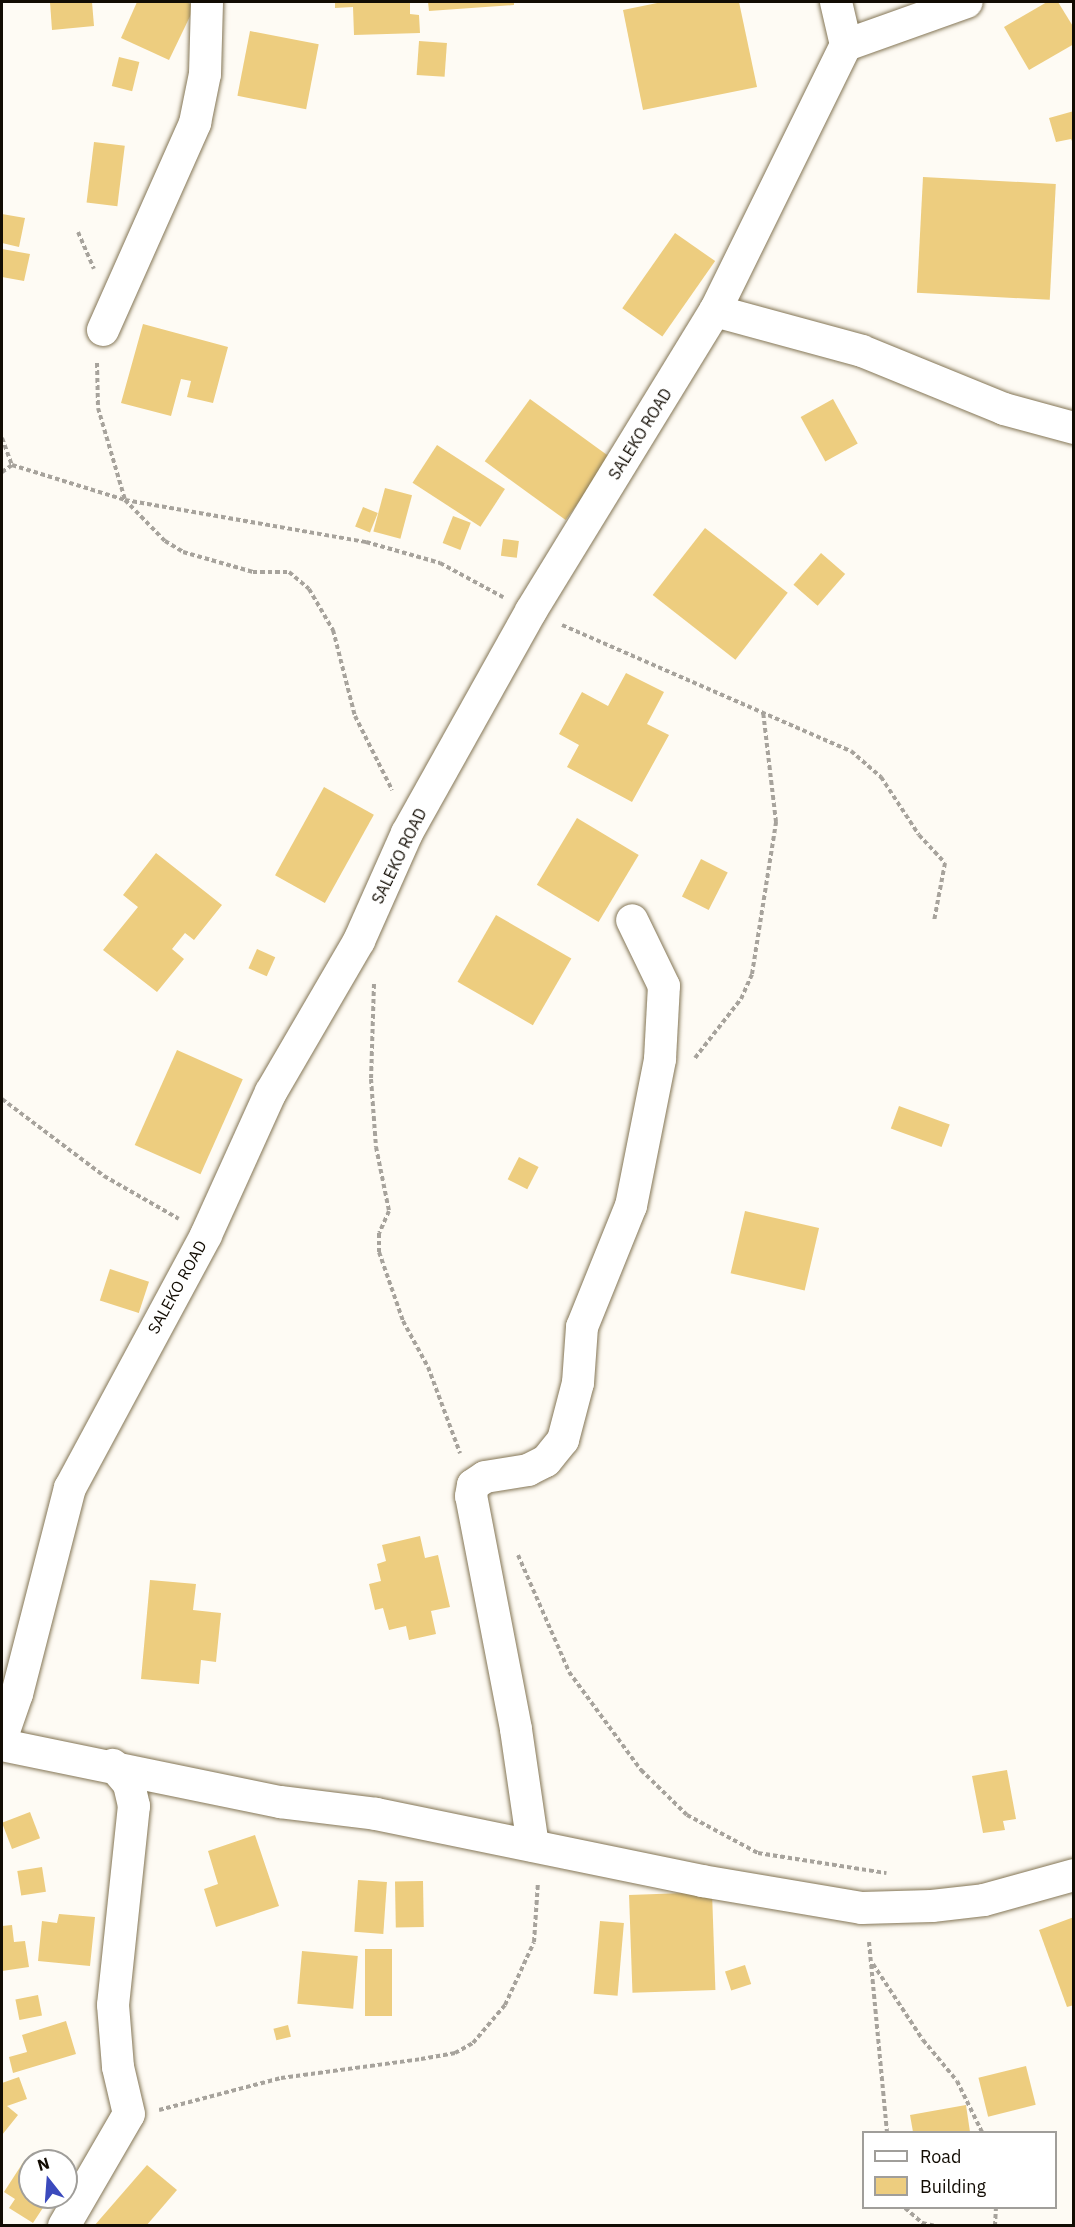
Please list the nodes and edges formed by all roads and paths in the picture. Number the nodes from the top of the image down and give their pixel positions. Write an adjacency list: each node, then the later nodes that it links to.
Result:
1 (207, 2): 6 (street)
2 (836, 2): 4 (street)
3 (968, 2): 4 (street)
4 (846, 45): 5 (street, SALEKO ROAD)
5 (715, 311): 7 (street); 12 (street, SALEKO ROAD)
6 (103, 330)
7 (1074, 428)
8 (2, 438): 9 (path)
9 (12, 465): 10 (path); 11 (path)
10 (2, 472)
11 (125, 500): 12 (path); 14 (path)
12 (531, 611): 13 (path); 14 (street, SALEKO ROAD)
13 (763, 711): 16 (path); 18 (path)
14 (407, 833): 17 (street, SALEKO ROAD)
15 (632, 920): 21 (street)
16 (934, 921)
17 (359, 941): 20 (street, SALEKO ROAD); 21 (path)
18 (690, 1064)
19 (2, 1099): 20 (path)
20 (206, 1235): 23 (street, SALEKO ROAD)
21 (473, 1485): 26 (street)
22 (515, 1552): 27 (path)
23 (2, 1737)
24 (2, 1745): 25 (street)
25 (113, 1765): 26 (street); 31 (street)
26 (533, 1846): 29 (street); 31 (path)
27 (894, 1875)
28 (1074, 1875): 29 (street)
29 (862, 1908): 30 (path)
30 (873, 1963): 32 (path); 33 (path)
31 (129, 2114): 36 (street)
32 (887, 2131)
33 (981, 2131)
34 (905, 2209): 37 (path)
35 (996, 2209): 40 (path)
36 (64, 2226)
37 (936, 2226)
38 (946, 2226): 39 (path)
39 (987, 2226)
40 (995, 2226)

